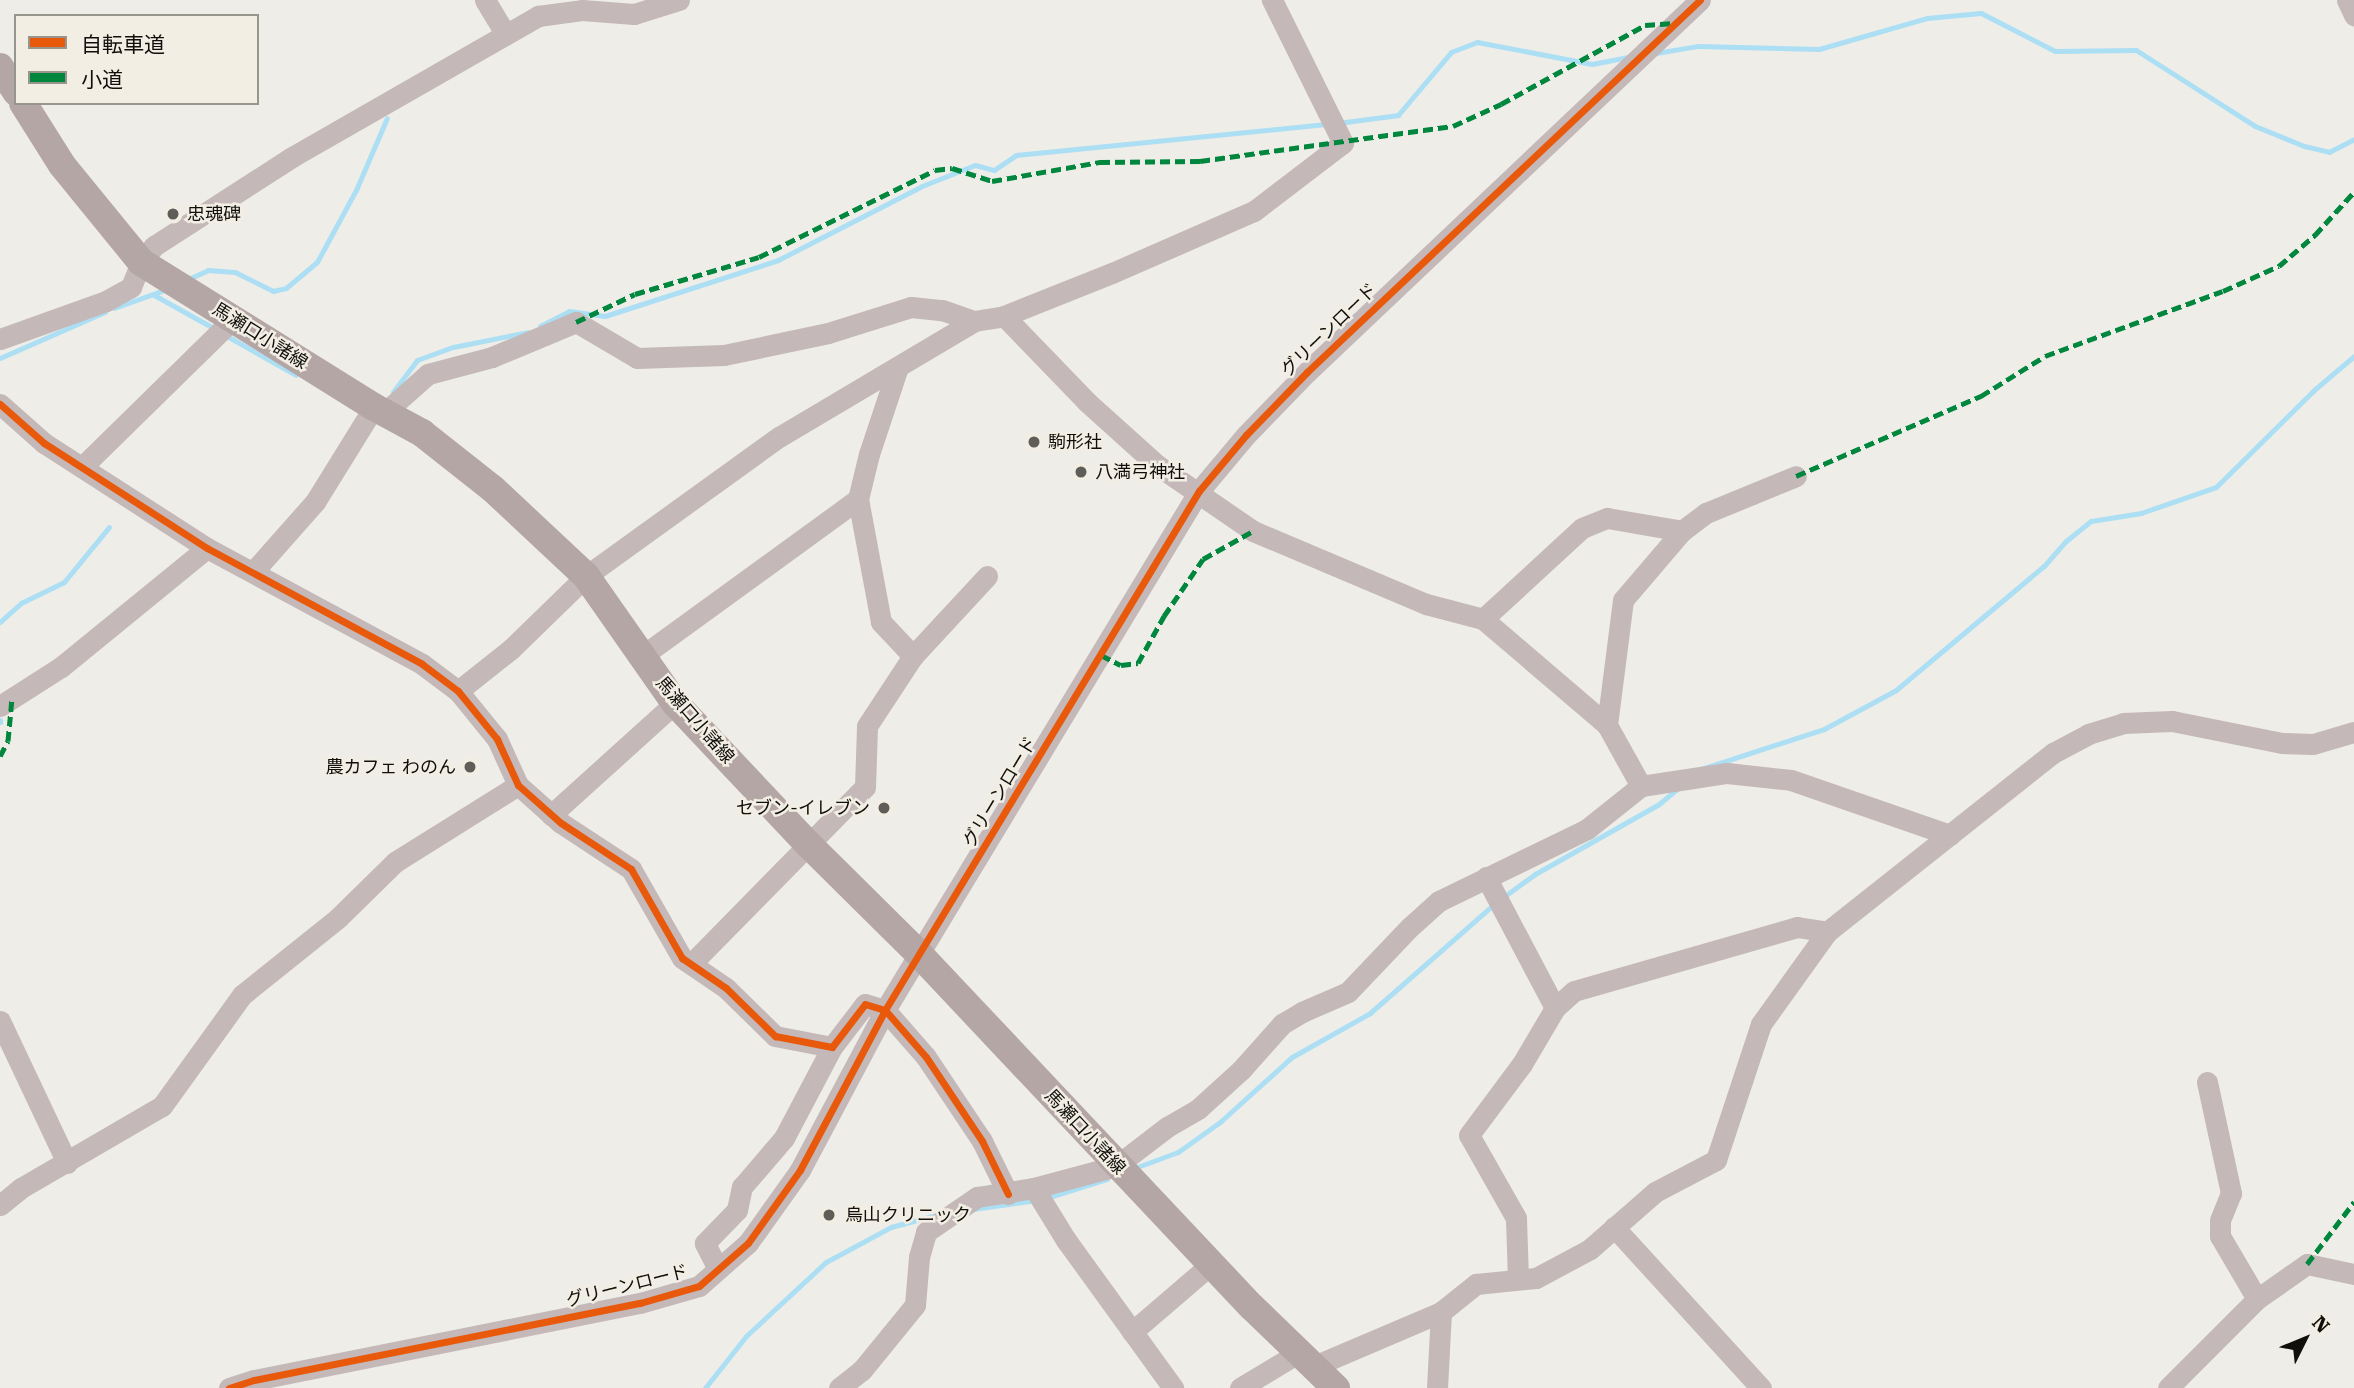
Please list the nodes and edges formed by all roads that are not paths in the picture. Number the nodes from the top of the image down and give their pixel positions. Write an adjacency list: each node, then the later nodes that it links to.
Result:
1 (485, 0): 7 (street)
2 (679, 0): 7 (street)
3 (1272, 0): 12 (street)
4 (1699, 0): 21 (street, グリーンロード)
5 (2347, 0): 6 (street)
6 (2354, 15)
7 (505, 33): 11 (street)
8 (0, 67): 9 (main road)
9 (14, 89)
10 (24, 105): 11 (main road, 馬瀬口小諸線)
11 (141, 262): 13 (main road, 馬瀬口小諸線); 15 (street)
12 (1004, 316): 14 (street); 21 (street)
13 (233, 319): 18 (main road, 馬瀬口小諸線); 19 (street)
14 (974, 321): 16 (street); 18 (street)
15 (0, 339)
16 (898, 367): 22 (street); 26 (street)
17 (0, 404): 19 (street)
18 (379, 410): 25 (street); 26 (main road, 馬瀬口小諸線)
19 (82, 467): 24 (street)
20 (1796, 476): 23 (street)
21 (1199, 492): 28 (street); 43 (street, グリーンロード)
22 (859, 499): 29 (street); 30 (street)
23 (1682, 531): 28 (street); 34 (street)
24 (206, 548): 25 (street); 33 (street)
25 (253, 572): 31 (street)
26 (586, 576): 29 (main road, 馬瀬口小諸線); 31 (street)
27 (987, 576): 30 (street)
28 (1483, 619): 34 (street)
29 (642, 656): 32 (main road, 馬瀬口小諸線)
30 (913, 656): 40 (street)
31 (458, 691): 36 (street)
32 (675, 703): 38 (street); 40 (main road, 馬瀬口小諸線)
33 (0, 706)
34 (1607, 725): 37 (street)
35 (2354, 732): 39 (street)
36 (518, 785): 38 (street); 50 (street)
37 (1641, 786): 39 (street); 41 (street)
38 (551, 815): 44 (street)
39 (1950, 835): 42 (street)
40 (809, 845): 43 (main road, 馬瀬口小諸線); 44 (street)
41 (1486, 877): 45 (street); 51 (street)
42 (1827, 932): 45 (street); 55 (street)
43 (920, 955): 46 (street, グリーンロード); 51 (main road, 馬瀬口小諸線)
44 (691, 964): 48 (street)
45 (1555, 1007): 59 (street)
46 (885, 1010): 48 (street); 53 (street); 57 (street, グリーンロード)
47 (0, 1021): 50 (street)
48 (832, 1047): 57 (street)
49 (2207, 1082): 60 (street)
50 (67, 1163): 54 (street)
51 (1116, 1166): 52 (street); 56 (main road, 馬瀬口小諸線)
52 (1034, 1188): 53 (street); 62 (street)
53 (1008, 1194): 65 (street)
54 (0, 1205)
55 (1614, 1227): 59 (street); 70 (street)
56 (1211, 1264): 62 (street); 63 (main road, 馬瀬口小諸線)
57 (718, 1269): 64 (street, グリーンロード)
58 (2354, 1274): 60 (street)
59 (1518, 1279): 61 (street)
60 (2257, 1299): 71 (street)
61 (1441, 1312): 63 (street); 69 (street)
62 (1132, 1332): 66 (street)
63 (1305, 1360): 67 (street); 68 (main road, 馬瀬口小諸線)
64 (229, 1388)
65 (839, 1388)
66 (1173, 1388)
67 (1240, 1388)
68 (1336, 1388)
69 (1437, 1388)
70 (1760, 1388)
71 (2168, 1388)

